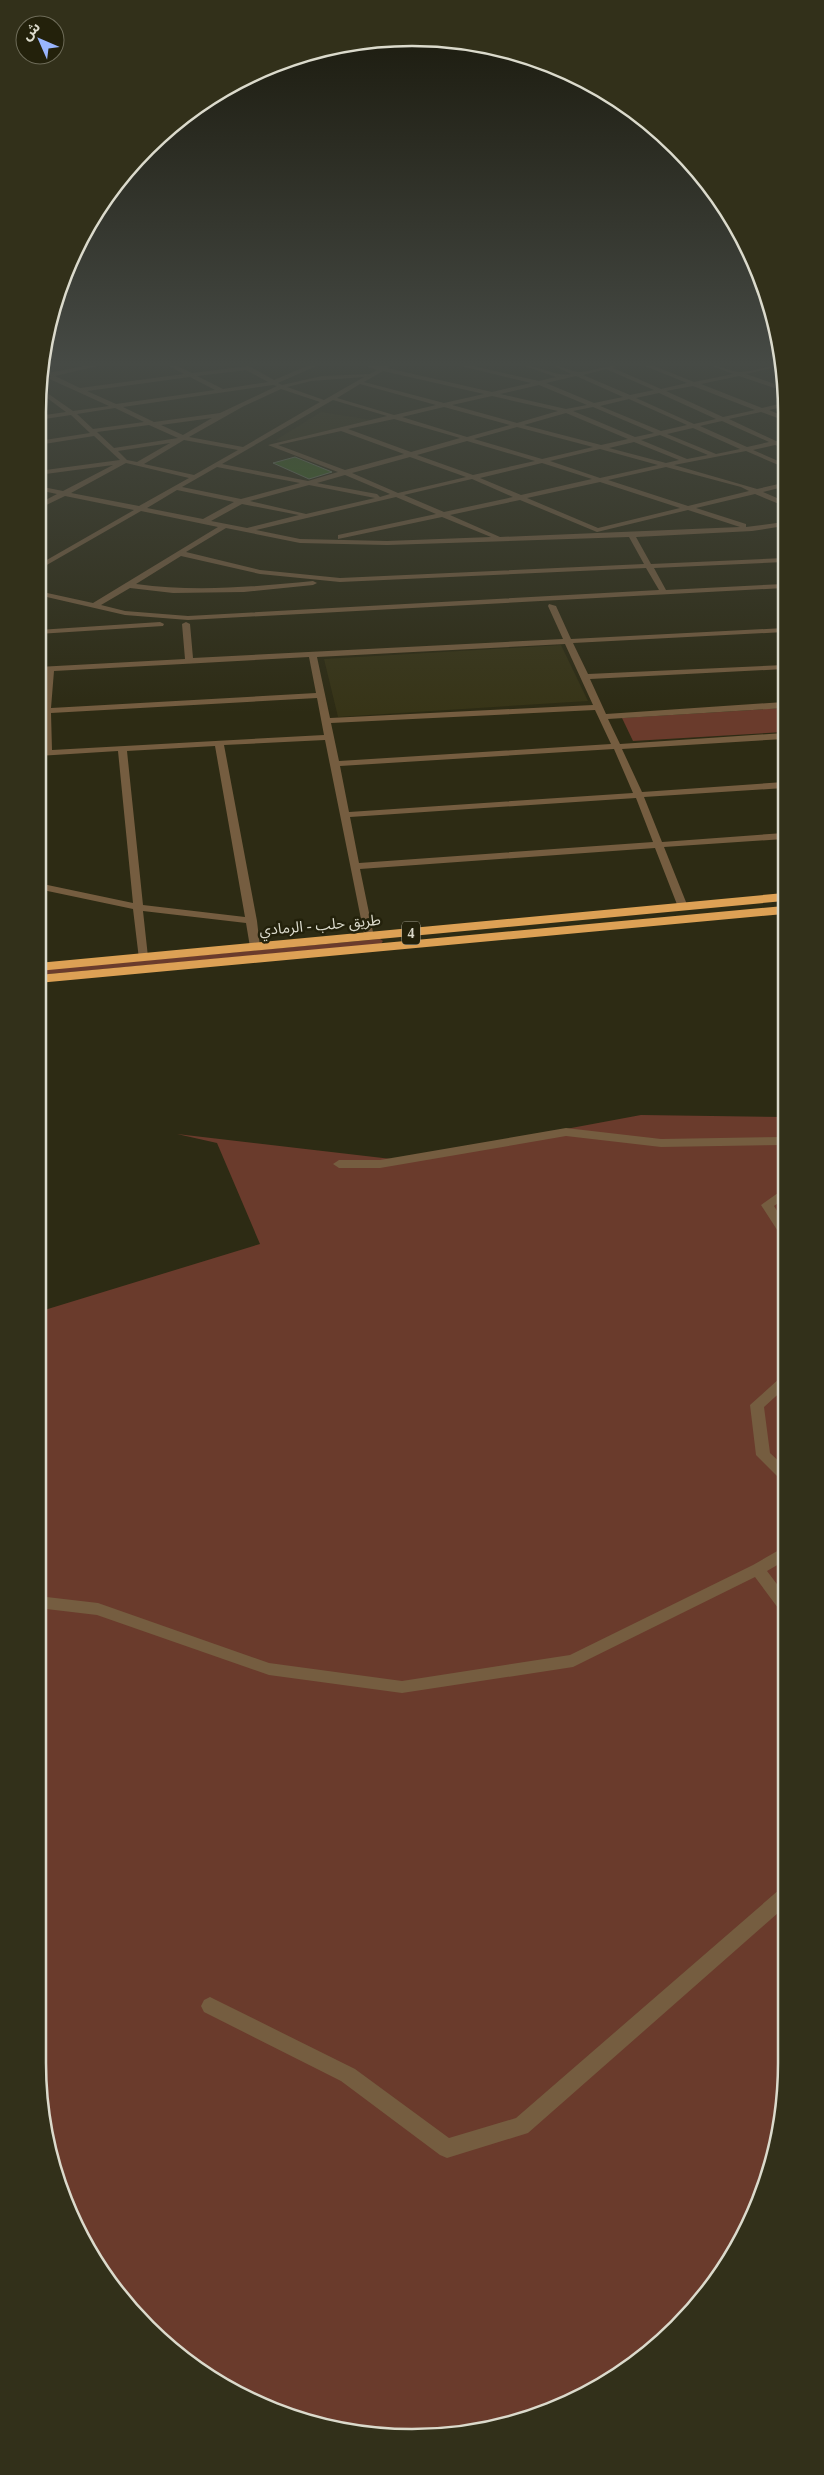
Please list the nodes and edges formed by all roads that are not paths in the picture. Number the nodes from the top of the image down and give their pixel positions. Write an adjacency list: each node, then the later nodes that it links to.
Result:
1 (87, 482): 18 (street)
2 (186, 482): 15 (street)
3 (301, 482): 12 (street)
4 (315, 482): 12 (street)
5 (365, 482): 19 (street)
6 (447, 482): 19 (street)
7 (482, 482): 21 (street)
8 (600, 482): 21 (street)
9 (604, 482): 25 (street)
10 (727, 482): 13 (street)
11 (733, 482): 13 (street)
12 (309, 483): 20 (street); 23 (street)
13 (743, 486): 17 (street)
14 (778, 486): 17 (street)
15 (175, 488): 23 (street); 26 (street)
16 (46, 490): 18 (street)
17 (755, 491): 22 (street); 25 (street)
18 (64, 494): 24 (street); 26 (street)
19 (394, 494): 20 (street); 27 (street)
20 (382, 497): 28 (street)
21 (518, 498): 27 (street); 34 (street)
22 (778, 501)
23 (240, 502): 28 (street); 29 (street)
24 (46, 503)
25 (686, 508): 32 (street); 34 (street)
26 (138, 509): 29 (street); 41 (street)
27 (440, 514): 37 (street); 38 (street)
28 (307, 515): 33 (street)
29 (204, 522): 31 (street)
30 (778, 525): 32 (street)
31 (224, 526): 33 (street); 39 (street)
32 (752, 529): 36 (street)
33 (245, 530): 38 (street)
34 (597, 530): 35 (street)
35 (585, 535): 36 (street); 37 (street)
36 (631, 535): 42 (street)
37 (500, 539): 38 (street)
38 (318, 543)
39 (179, 553): 43 (street); 44 (street)
40 (778, 560): 42 (street)
41 (46, 563)
42 (649, 566): 43 (street); 46 (street)
43 (340, 580): 44 (street)
44 (127, 585): 51 (street)
45 (778, 586): 46 (street)
46 (664, 593): 51 (street)
47 (778, 594): 50 (street)
48 (46, 595): 51 (street)
49 (46, 604): 52 (street)
50 (552, 606): 53 (street); 56 (street)
51 (93, 607)
52 (160, 624): 53 (street); 55 (street)
53 (186, 624): 58 (street)
54 (778, 630): 56 (street)
55 (46, 631)
56 (568, 641): 57 (street); 62 (street)
57 (313, 655): 58 (street); 64 (street)
58 (189, 661): 61 (street)
59 (778, 667): 62 (street)
60 (46, 668): 61 (street)
61 (50, 668): 63 (street)
62 (585, 677): 66 (street)
63 (46, 690)
64 (321, 695): 67 (street); 69 (street)
65 (778, 706): 68 (street)
66 (598, 707): 68 (street); 69 (street)
67 (46, 711)
68 (603, 717): 74 (street)
69 (327, 722): 70 (street)
70 (330, 736): 73 (street); 77 (street)
71 (778, 736): 74 (street)
72 (46, 738): 76 (street)
73 (218, 743): 75 (street); 89 (street)
74 (617, 747): 77 (street); 79 (street)
75 (122, 748): 76 (street); 87 (street)
76 (48, 752)
77 (335, 764): 80 (street)
78 (778, 785): 79 (street)
79 (639, 795): 80 (street); 82 (street)
80 (345, 815): 83 (street)
81 (778, 836): 82 (street)
82 (659, 845): 83 (street); 86 (street)
83 (356, 866): 90 (street)
84 (46, 888): 87 (street)
85 (778, 898): 86 (highway, طريق حلب - الرمادي / 4)
86 (683, 907): 90 (highway, طريق حلب - الرمادي / 4)
87 (137, 909): 89 (street); 92 (street)
88 (778, 911): 94 (highway, طريق حلب - الرمادي / 4)
89 (252, 921): 91 (street)
90 (369, 936): 91 (highway, طريق حلب - الرمادي / 4)
91 (255, 947): 92 (highway, طريق حلب - الرمادي / 4)
92 (144, 957): 93 (highway, طريق حلب - الرمادي / 4)
93 (46, 966)
94 (46, 978)
95 (778, 1141): 96 (street)
96 (339, 1164)
97 (778, 1197): 98 (street)
98 (778, 1222)
99 (778, 1387): 100 (street)
100 (778, 1468)
101 (778, 1557): 102 (street)
102 (758, 1569): 103 (street); 104 (street)
103 (778, 1597)
104 (46, 1603)
105 (778, 1903): 106 (street)
106 (210, 2006)

